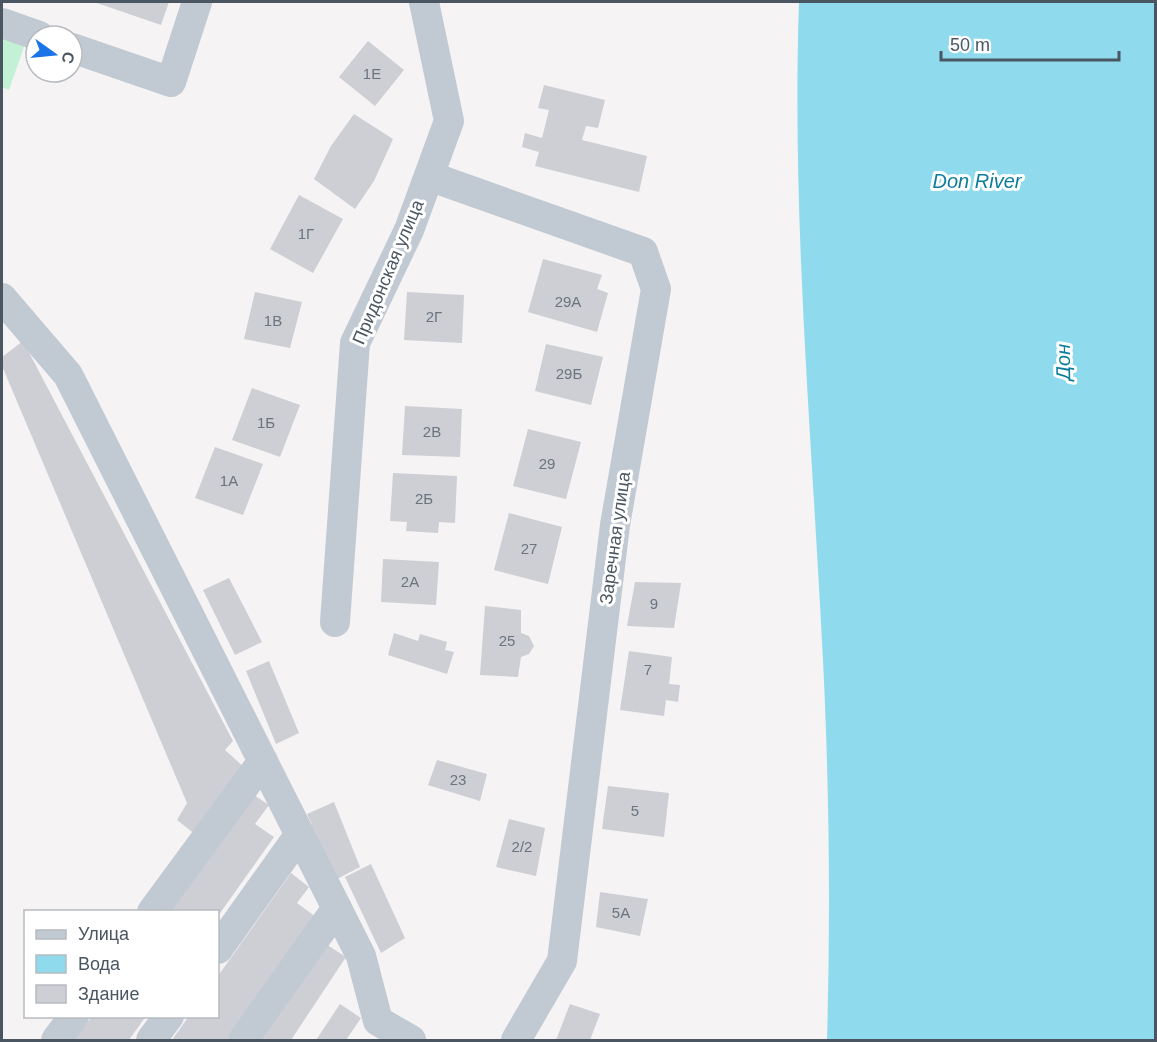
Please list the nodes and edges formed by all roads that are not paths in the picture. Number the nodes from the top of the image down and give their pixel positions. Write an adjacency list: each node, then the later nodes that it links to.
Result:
1 (197, 2): 5 (street)
2 (424, 2): 6 (street, Придонская улица)
3 (2, 23): 4 (street)
4 (24, 31)
5 (84, 52)
6 (429, 176): 8 (street, Придонская улица); 20 (street, Заречная улица)
7 (2, 298): 9 (street)
8 (335, 622)
9 (263, 761): 10 (street); 12 (street)
10 (300, 834): 11 (street); 13 (street)
11 (337, 908): 18 (street); 19 (street)
12 (153, 910)
13 (219, 948)
14 (73, 1018): 16 (street)
15 (168, 1018): 17 (street)
16 (56, 1041)
17 (151, 1041)
18 (243, 1041)
19 (411, 1041)
20 (516, 1041)

